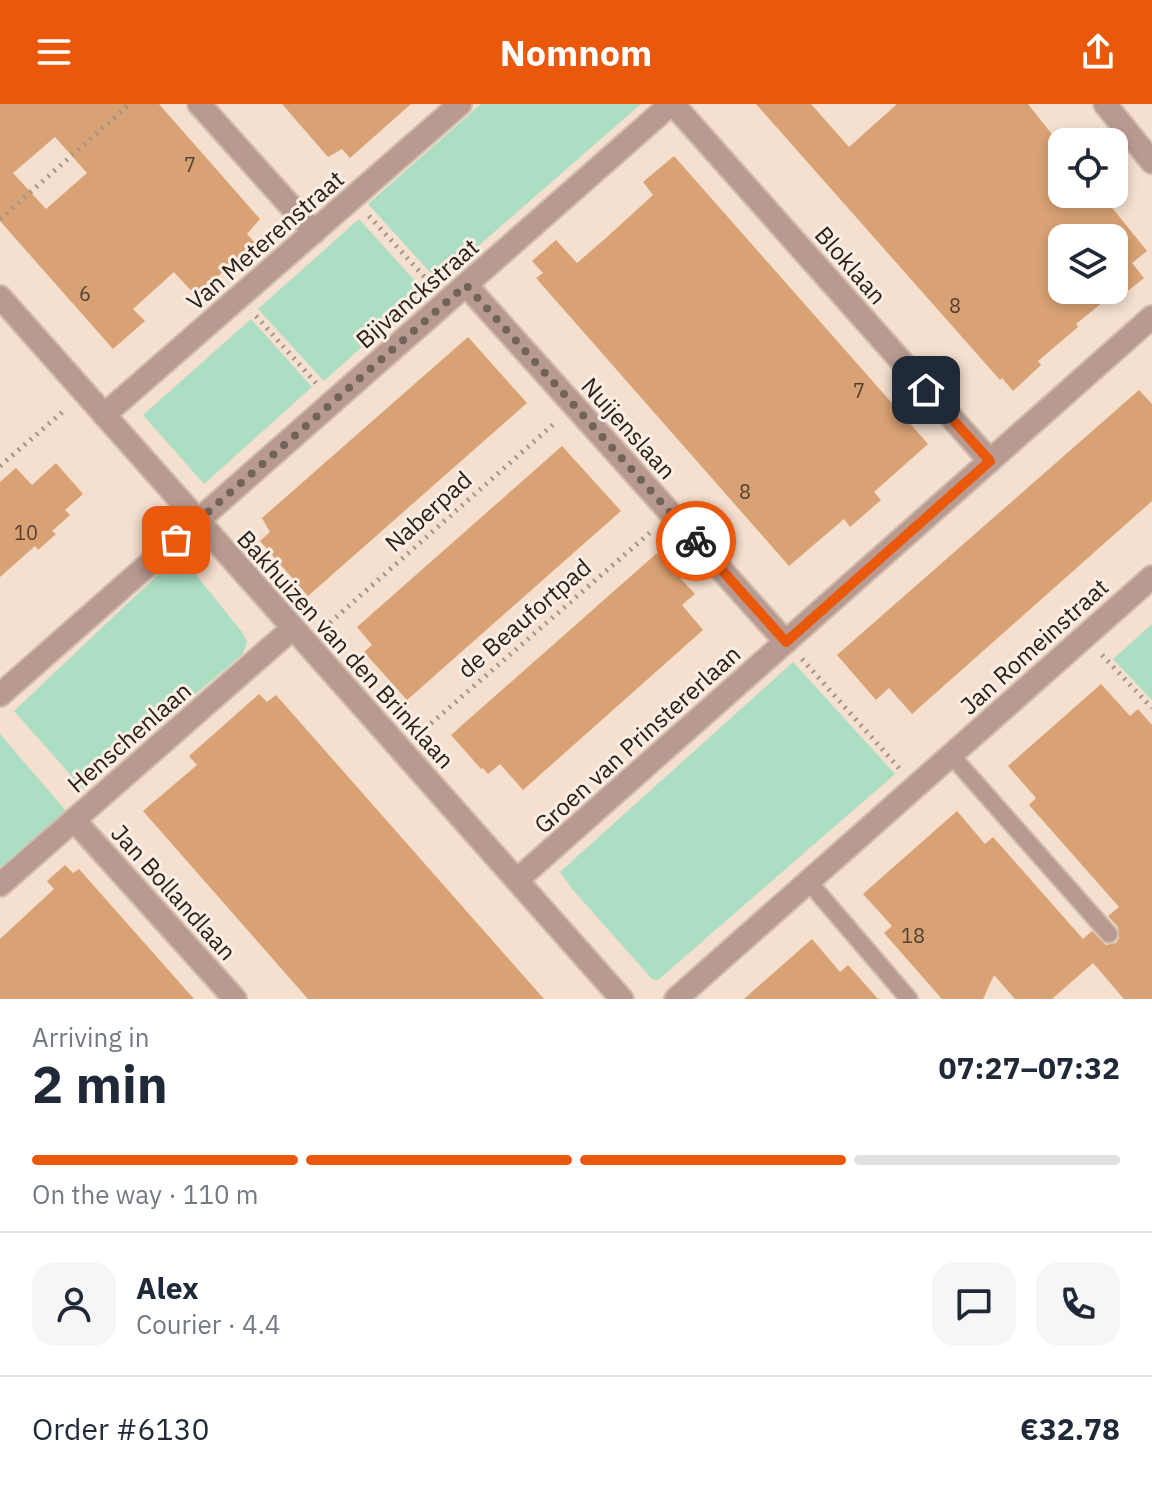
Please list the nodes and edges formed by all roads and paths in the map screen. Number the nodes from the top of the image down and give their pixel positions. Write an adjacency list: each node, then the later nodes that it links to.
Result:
1 (130, 104): 7 (path)
2 (199, 104): 8 (street)
3 (460, 104): 8 (street, Van Meterenstraat)
4 (672, 104): 9 (street, Bijvanckstraat); 17 (street, Bloklaan)
5 (1105, 104): 6 (street)
6 (1152, 160)
7 (0, 219)
8 (314, 232): 11 (street, Van Meterenstraat)
9 (466, 285): 14 (street, Bijvanckstraat); 15 (street, Nuijenslaan)
10 (0, 297): 13 (street, Bakhuizen van den Brinklaan)
11 (240, 297): 14 (path); 16 (street, Van Meterenstraat)
12 (1152, 317): 17 (street, Groen van Prinstererlaan)
13 (85, 393): 16 (street, Bakhuizen van den Brinklaan); 18 (path)
14 (333, 402): 20 (street, Bijvanckstraat)
15 (575, 405): 19 (street, Nuijenslaan); 22 (path, Naberpad)
16 (104, 415): 20 (street, Bakhuizen van den Brinklaan)
17 (990, 461): 24 (street, Groen van Prinstererlaan)
18 (0, 466)
19 (672, 514): 24 (street, Nuijenslaan); 27 (path, de Beaufortpad)
20 (198, 521): 22 (street, Bakhuizen van den Brinklaan); 25 (street, Bijvanckstraat)
21 (1152, 577): 23 (street, Jan Romeinstraat)
22 (300, 636): 27 (street, Bakhuizen van den Brinklaan); 30 (street, Henschenlaan)
23 (1084, 637): 26 (path); 28 (street, Jan Romeinstraat)
24 (786, 642): 29 (path); 31 (street, Groen van Prinstererlaan)
25 (0, 695)
26 (1152, 708)
27 (401, 749): 31 (street, Bakhuizen van den Brinklaan)
28 (951, 755): 29 (street, Jan Romeinstraat); 34 (lane)
29 (916, 786): 32 (street, Jan Romeinstraat)
30 (74, 820): 33 (street, Henschenlaan); 35 (street, Jan Bollandlaan)
31 (517, 880): 36 (street, Bakhuizen van den Brinklaan)
32 (808, 881): 37 (street, Jan Romeinstraat); 38 (lane)
33 (0, 885)
34 (1109, 934)
35 (235, 999)
36 (622, 999)
37 (676, 999)
38 (909, 999)

